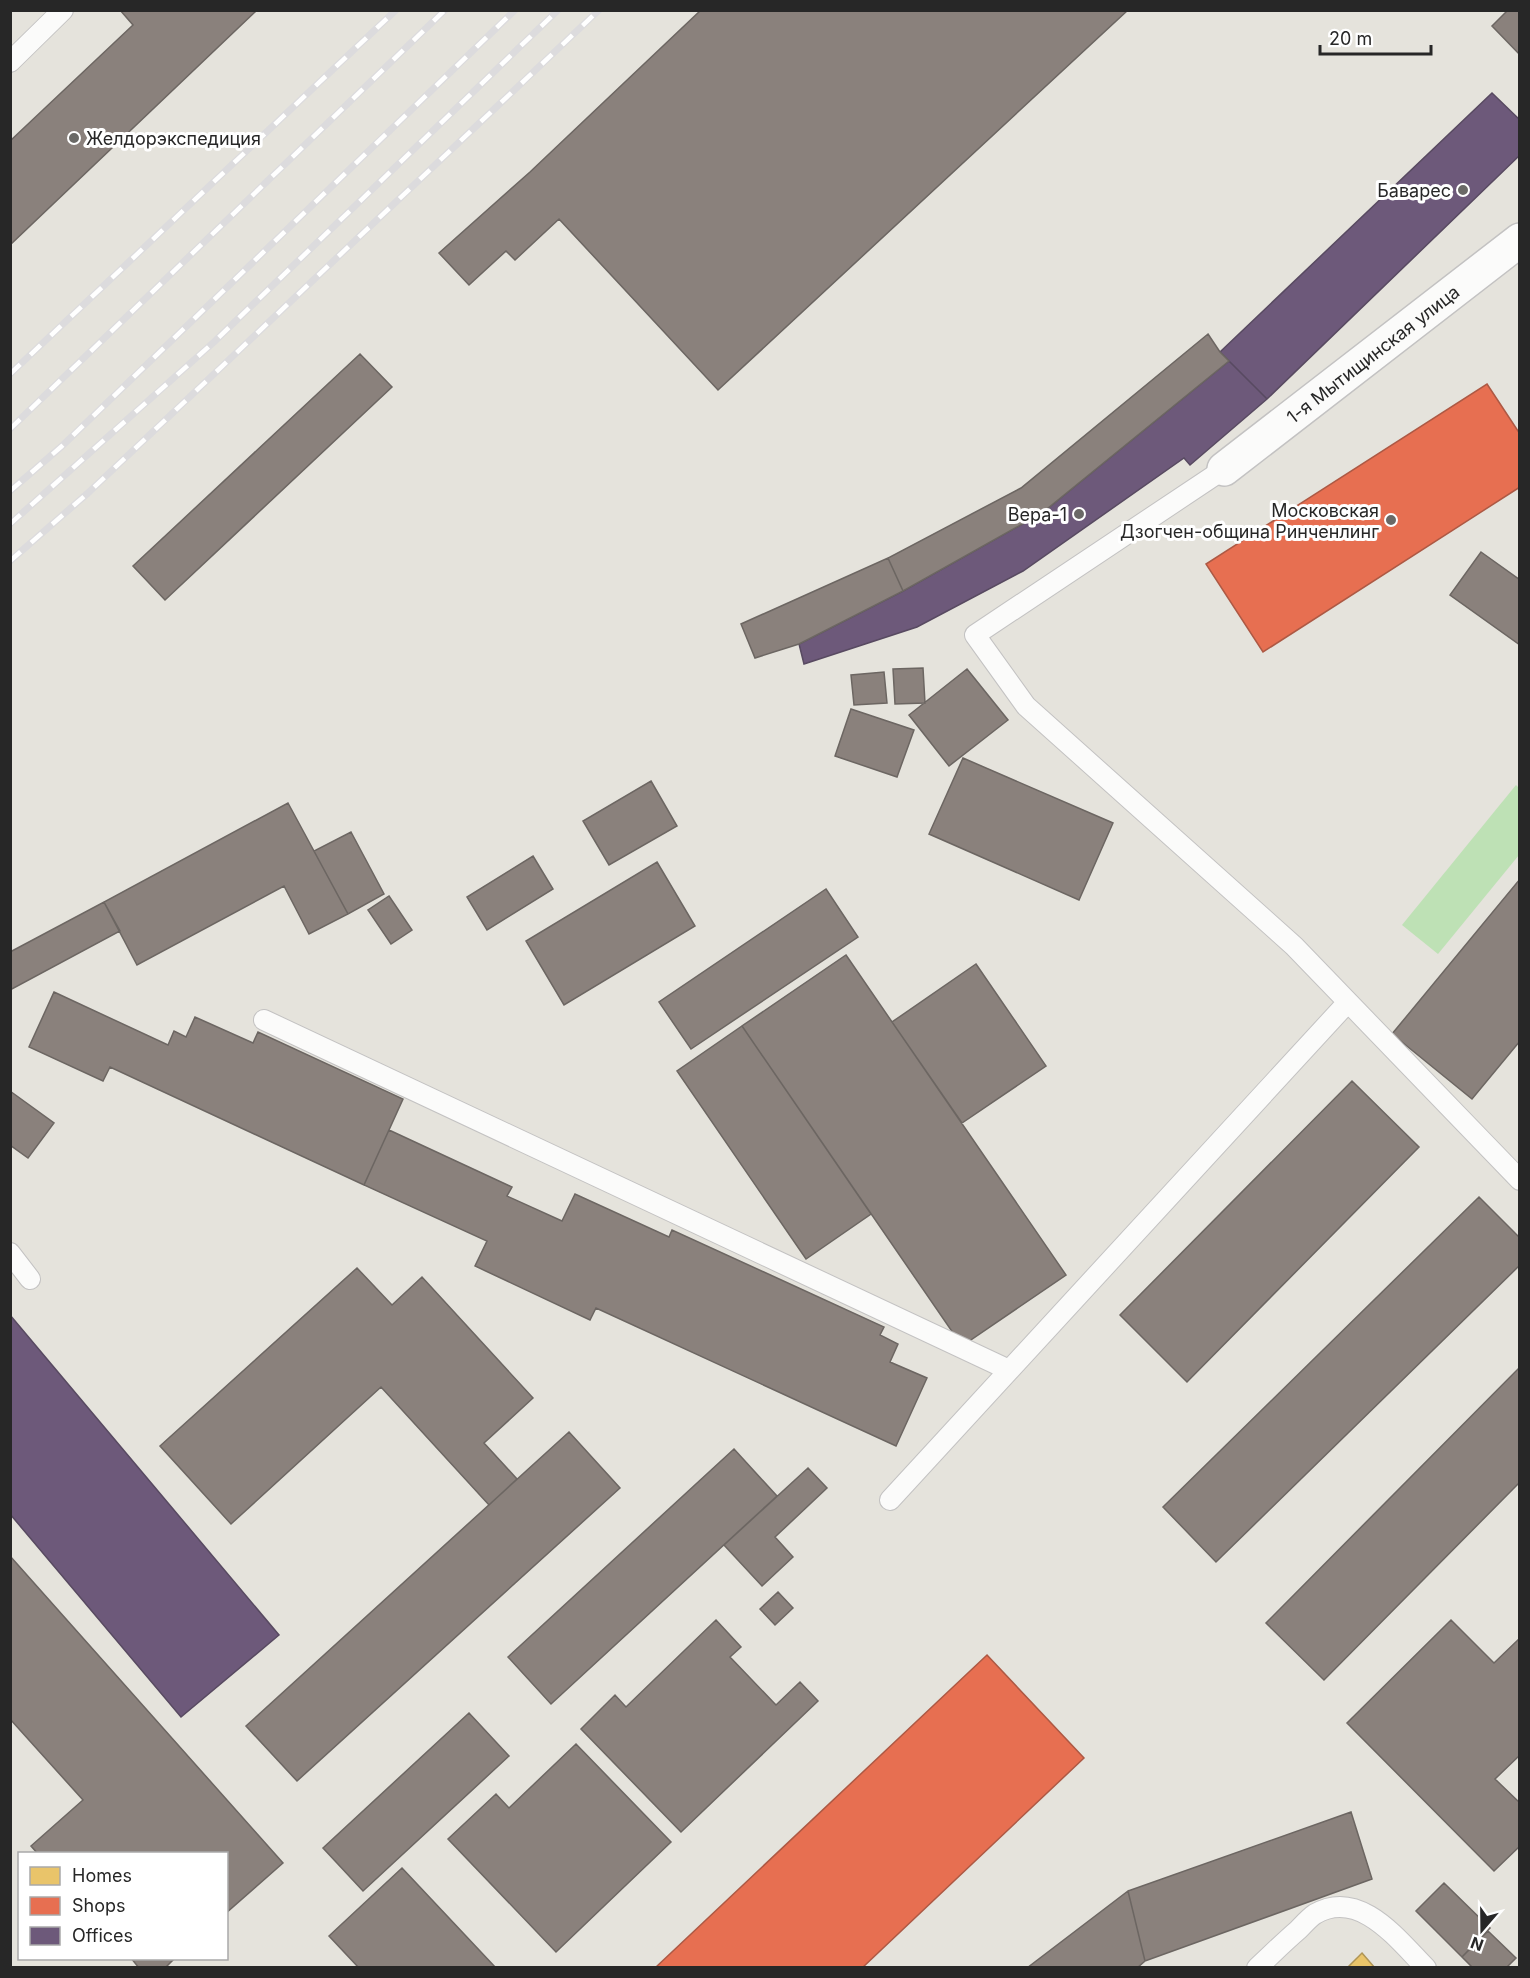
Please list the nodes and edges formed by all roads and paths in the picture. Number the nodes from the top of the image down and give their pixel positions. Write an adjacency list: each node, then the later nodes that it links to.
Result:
1 (63, 10): 2 (lane)
2 (10, 62)
3 (1520, 240): 4 (street, 1-я Мытищинская улица)
4 (1224, 469): 5 (lane)
5 (1348, 1002): 7 (lane); 10 (lane)
6 (264, 1020): 10 (lane)
7 (1520, 1180)
8 (10, 1253): 9 (lane)
9 (30, 1279)
10 (1009, 1370): 11 (lane)
11 (890, 1500)
12 (1257, 1968): 13 (lane)
13 (1426, 1968)

